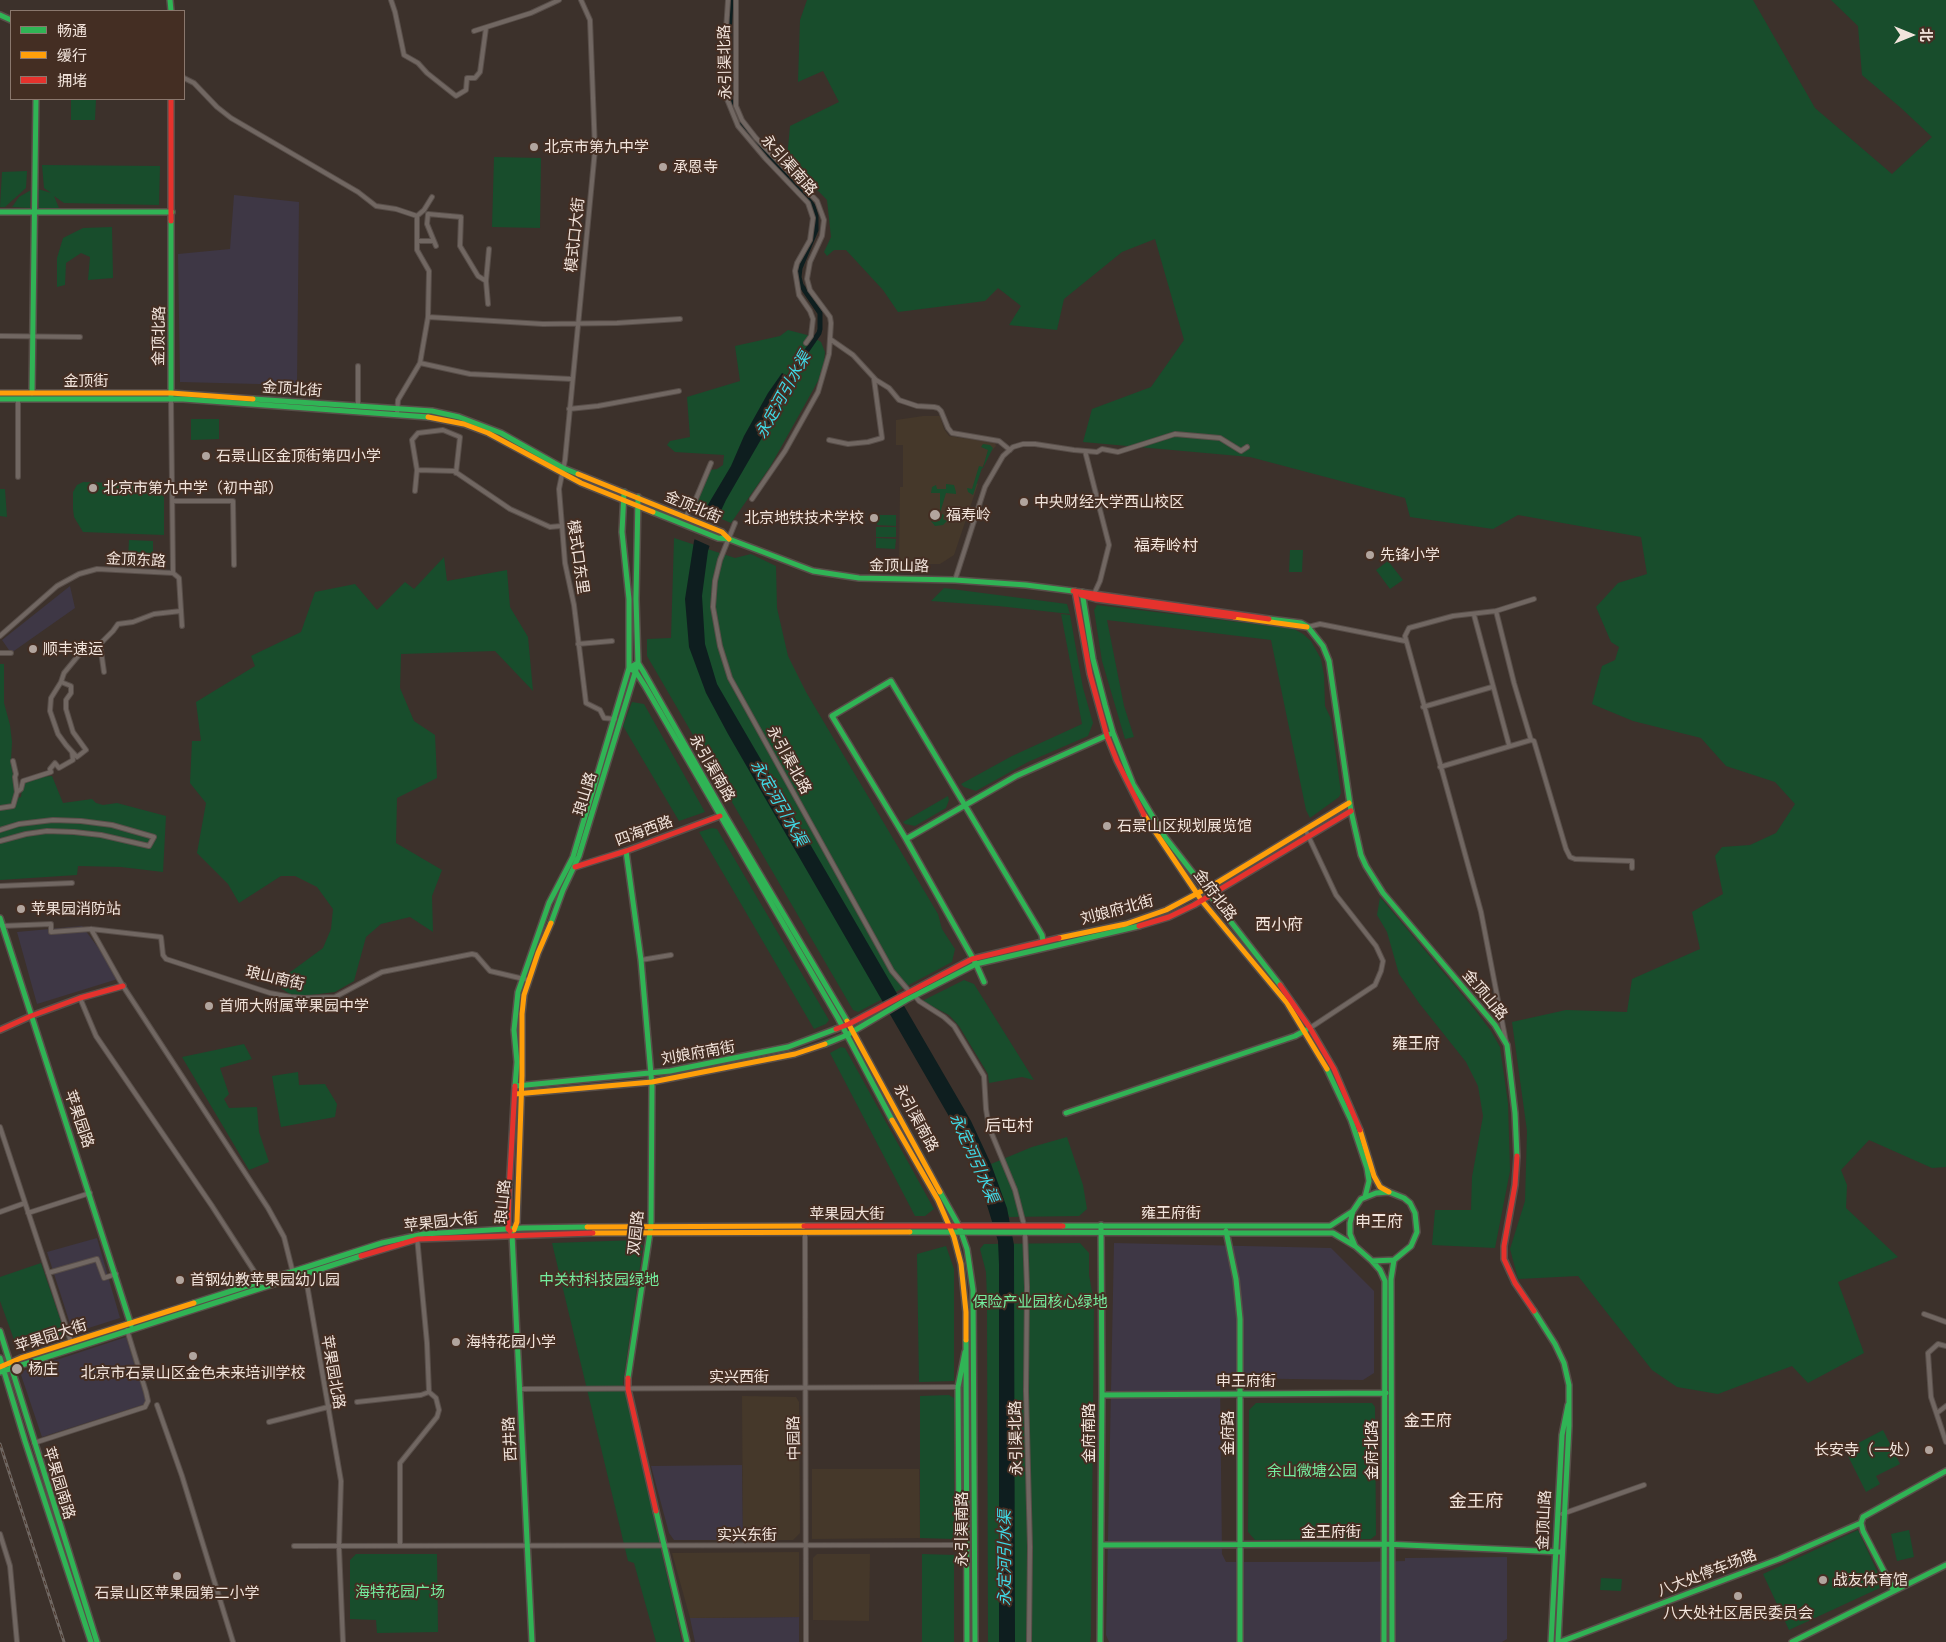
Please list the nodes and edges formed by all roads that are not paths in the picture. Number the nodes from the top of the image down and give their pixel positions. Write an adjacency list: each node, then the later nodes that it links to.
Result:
1 (390, 0): 6 (street)
2 (559, 0): 6 (street)
3 (581, 0): 22 (street, 模式口大街)
4 (728, 0): 27 (street, 永引渠南路)
5 (736, 0): 26 (street, 永引渠北路)
6 (486, 28): 7 (street)
7 (474, 31)
8 (185, 78): 15 (street)
9 (36, 100): 13 (main road)
10 (171, 100): 14 (main road, 金顶北路)
11 (432, 197): 15 (street)
12 (0, 212): 13 (main road)
13 (35, 212): 14 (main road); 24 (main road)
14 (172, 212): 35 (main road, 金顶北路)
15 (417, 216): 16 (street)
16 (417, 241): 18 (street); 20 (street)
17 (489, 248): 18 (street)
18 (486, 281): 19 (street)
19 (488, 304)
20 (428, 317): 22 (street); 28 (street)
21 (680, 318): 22 (street)
22 (577, 324): 31 (street, 模式口大街)
23 (0, 336): 24 (street)
24 (32, 336): 25 (street); 34 (main road)
25 (80, 337)
26 (830, 339): 30 (street); 54 (street, 永引渠北路)
27 (806, 343)
28 (420, 363): 31 (street); 40 (street)
29 (358, 366): 38 (street)
30 (873, 376): 41 (street); 43 (street)
31 (572, 379): 39 (street, 模式口大街)
32 (679, 391): 39 (street)
33 (0, 393): 34 (main road, 金顶街)
34 (32, 393): 35 (main road, 金顶街)
35 (171, 396): 37 (main road, 金顶街); 38 (main road, 金顶北街); 40 (main road, 金顶北街); 56 (street, 金顶北路)
36 (0, 399): 37 (main road, 金顶街)
37 (18, 399): 50 (street)
38 (358, 406): 40 (main road, 金顶北街)
39 (568, 409): 46 (street, 模式口大街)
40 (398, 411): 46 (main road, 金顶北街); 49 (main road, 金顶北街)
41 (829, 440)
42 (1247, 446): 44 (street)
43 (1010, 450): 44 (street); 64 (street)
44 (1085, 451): 67 (street)
45 (710, 463): 58 (street)
46 (563, 468): 49 (street, 模式口大街); 52 (main road, 金顶北街)
47 (418, 470): 48 (street); 48 (street); 51 (street)
48 (456, 473): 60 (street)
49 (562, 474): 55 (main road, 金顶北街); 60 (street, 模式口东里)
50 (18, 477)
51 (415, 491)
52 (624, 492): 53 (main road, 金顶北街); 55 (main road)
53 (638, 497): 57 (main road, 永引渠南路); 58 (main road, 金顶北街)
54 (752, 498)
55 (623, 499): 57 (main road, 金顶北街); 82 (main road)
56 (174, 501): 62 (street); 63 (street, 金顶北路)
57 (637, 505): 61 (main road, 金顶北街); 81 (main road, 永引渠南路)
58 (686, 516): 61 (main road, 金顶北街)
59 (735, 523): 61 (street, 永引渠北路)
60 (561, 526): 78 (street, 模式口东里)
61 (729, 539): 64 (main road, 金顶山路); 128 (street, 永引渠北路)
62 (234, 565)
63 (173, 573): 69 (street, 金顶北路); 74 (street, 金顶东路)
64 (955, 580): 65 (main road, 金顶山路)
65 (1075, 591): 66 (main road, 金顶山路); 90 (main road, 金府北路)
66 (1082, 594): 67 (main road, 金顶山路); 73 (main road, 金顶山路); 89 (main road, 金府北路)
67 (1094, 594): 73 (main road, 金顶山路)
68 (1534, 599): 70 (street)
69 (181, 611): 72 (street, 金顶北路); 77 (street)
70 (1496, 611): 76 (street); 91 (street)
71 (1474, 615): 86 (street)
72 (182, 626)
73 (1308, 627): 76 (street); 97 (main road, 金顶山路)
74 (0, 636)
75 (612, 641): 78 (street)
76 (1405, 641): 87 (street)
77 (100, 644): 83 (street); 85 (street)
78 (578, 644): 88 (street, 模式口东里)
79 (11, 653): 80 (street)
80 (0, 654)
81 (638, 663): 82 (main road); 84 (main road, 琅山路); 134 (main road, 永引渠南路)
82 (629, 668): 84 (main road, 永引渠南路); 88 (main road, 琅山路)
83 (104, 672)
84 (636, 672): 101 (main road, 永引渠南路); 108 (main road, 琅山路)
85 (61, 682): 92 (street); 92 (street)
86 (1492, 687): 87 (street); 93 (street)
87 (1423, 707): 95 (street)
88 (615, 719): 124 (main road, 琅山路)
89 (1113, 733): 90 (main road); 112 (main road, 金府北路)
90 (1107, 736): 98 (main road); 113 (main road, 金府北路)
91 (1531, 740): 93 (street); 109 (street)
92 (66, 745): 96 (street)
93 (1509, 745): 95 (street)
94 (13, 761): 96 (street)
95 (1440, 767): 140 (street)
96 (17, 792): 99 (street)
97 (1349, 803): 100 (main road, 金顶山路); 102 (main road, 刘娘府北街)
98 (964, 806): 105 (main road); 105 (main road); 119 (main road)
99 (0, 808)
100 (1351, 811): 104 (main road, 刘娘府北街); 140 (main road, 金顶山路)
101 (720, 816): 107 (main road, 四海西路); 135 (main road, 永引渠南路)
102 (1305, 829): 104 (street); 112 (main road, 刘娘府北街)
103 (0, 830): 106 (street)
104 (1308, 836): 114 (main road, 刘娘府北街); 136 (street)
105 (906, 840): 121 (main road)
106 (0, 841)
107 (626, 851): 108 (main road, 四海西路); 122 (main road, 双园路)
108 (575, 866): 125 (main road, 琅山路)
109 (1632, 868)
110 (72, 883): 111 (street)
111 (0, 886)
112 (1205, 890): 113 (main road, 刘娘府北街); 114 (main road, 金府北路)
113 (1198, 894): 115 (main road, 金府北路); 119 (main road, 刘娘府北街)
114 (1210, 896): 115 (main road, 刘娘府北街); 136 (main road, 金府北路)
115 (1202, 901): 123 (main road, 刘娘府北街); 136 (main road, 金府北路)
116 (0, 918): 117 (main road, 苹果园路)
117 (2, 929): 118 (street, 琅山南街); 132 (main road, 苹果园路)
118 (91, 929): 124 (street, 琅山南街); 127 (street)
119 (1043, 941): 121 (main road, 刘娘府北街)
120 (671, 955): 122 (street)
121 (972, 959): 123 (main road); 128 (main road, 刘娘府北街)
122 (641, 960): 141 (main road, 双园路)
123 (976, 964): 126 (main road); 129 (main road, 刘娘府北街)
124 (522, 978): 125 (street, 琅山南街); 143 (main road, 琅山路)
125 (528, 980): 143 (main road, 琅山路)
126 (984, 982)
127 (123, 986): 130 (main road); 180 (street)
128 (909, 991): 131 (main road, 刘娘府北街)
129 (915, 996): 133 (main road, 刘娘府北街); 154 (street)
130 (80, 998): 132 (main road); 181 (street)
131 (875, 1010): 134 (main road, 刘娘府南街)
132 (31, 1016): 137 (main road); 148 (main road, 苹果园路)
133 (879, 1016): 138 (main road, 刘娘府南街)
134 (849, 1024): 135 (main road, 刘娘府南街); 138 (main road, 永引渠南路)
135 (843, 1027): 139 (main road, 永引渠南路); 141 (main road, 刘娘府南街)
136 (1307, 1029): 145 (main road); 147 (main road, 金府北路); 149 (main road, 金府北路)
137 (0, 1030)
138 (853, 1030): 139 (main road, 刘娘府南街); 158 (main road, 永引渠南路)
139 (846, 1035): 142 (main road, 刘娘府南街); 157 (main road, 永引渠南路)
140 (1507, 1045): 213 (main road, 金顶山路)
141 (651, 1074): 142 (main road, 双园路); 143 (main road, 刘娘府南街)
142 (652, 1082): 144 (main road, 刘娘府南街); 163 (main road, 双园路)
143 (519, 1086): 144 (main road, 琅山路)
144 (518, 1094): 161 (main road, 琅山路); 162 (main road, 琅山路)
145 (1066, 1113)
146 (0, 1127): 150 (street)
147 (1389, 1192): 149 (main road); 175 (main road)
148 (90, 1193): 153 (street); 179 (main road, 苹果园路)
149 (1364, 1197): 151 (main road)
150 (25, 1203): 152 (street); 153 (street)
151 (1353, 1211): 160 (main road, 雍王府街); 174 (main road)
152 (0, 1212)
153 (28, 1213): 177 (street)
154 (1022, 1225): 155 (main road, 雍王府街); 159 (main road, 雍王府街)
155 (1100, 1225): 160 (main road, 雍王府街); 171 (main road, 金府南路)
156 (931, 1226): 157 (main road, 苹果园大街); 163 (main road, 苹果园大街); 166 (main road)
157 (950, 1226): 158 (main road, 苹果园大街); 167 (main road, 永引渠南路)
158 (960, 1226): 159 (main road, 苹果园大街); 168 (main road, 永引渠南路)
159 (983, 1226): 169 (main road)
160 (1225, 1226): 164 (main road, 金府路)
161 (515, 1228): 162 (main road, 苹果园大街); 163 (main road, 苹果园大街); 172 (main road, 琅山路)
162 (508, 1229): 172 (main road, 琅山路); 173 (main road, 苹果园大街)
163 (650, 1229): 165 (main road, 苹果园大街); 172 (main road, 苹果园大街); 195 (main road, 双园路)
164 (1227, 1232): 171 (main road, 雍王府街); 174 (main road, 雍王府街); 199 (main road, 金府路)
165 (805, 1233): 166 (main road, 苹果园大街); 193 (street, 中园路)
166 (932, 1233): 167 (main road, 苹果园大街)
167 (952, 1233): 168 (main road, 苹果园大街); 187 (main road, 永引渠南路)
168 (962, 1233): 169 (main road, 苹果园大街); 239 (main road, 永引渠南路)
169 (984, 1233): 170 (main road, 雍王府街)
170 (1023, 1233): 171 (main road, 雍王府街); 240 (street, 永引渠北路)
171 (1101, 1233): 200 (main road, 金府南路)
172 (512, 1234): 173 (main road, 苹果园大街); 194 (main road, 西井路)
173 (417, 1237): 178 (main road, 苹果园大街); 180 (main road, 苹果园大街); 196 (street)
174 (1355, 1246): 176 (main road)
175 (1394, 1260): 176 (main road); 198 (main road, 金府北路)
176 (1372, 1261): 197 (main road, 金府北路)
177 (48, 1273): 179 (street); 186 (street)
178 (305, 1273): 180 (main road, 苹果园大街); 204 (street, 苹果园北路)
179 (116, 1274): 184 (main road, 苹果园路)
180 (294, 1274): 181 (main road, 苹果园大街)
181 (261, 1285): 184 (main road, 苹果园大街)
182 (1924, 1314): 183 (street)
183 (1946, 1322)
184 (130, 1327): 186 (main road, 苹果园大街); 190 (main road, 苹果园大街); 210 (street)
185 (0, 1331): 190 (main road, 苹果园南路)
186 (71, 1342): 190 (main road, 苹果园大街)
187 (966, 1346): 192 (main road); 217 (main road, 永引渠南路)
188 (1946, 1346): 206 (street)
189 (0, 1358): 191 (main road, 苹果园南路)
190 (11, 1365): 191 (main road); 210 (main road, 苹果园南路)
191 (2, 1369): 231 (main road, 苹果园南路)
192 (958, 1387): 193 (street, 实兴西街); 217 (main road)
193 (805, 1388): 195 (street, 实兴西街); 225 (street, 中园路)
194 (519, 1389): 195 (street, 实兴西街); 223 (main road, 西井路)
195 (628, 1389): 224 (main road, 双园路)
196 (429, 1392): 201 (street); 222 (street)
197 (1385, 1393): 198 (main road, 申王府街); 199 (main road, 申王府街); 216 (main road, 金府北路)
198 (1391, 1393): 220 (main road, 金府北路)
199 (1240, 1394): 200 (main road, 申王府街); 219 (main road, 金府路)
200 (1102, 1395): 218 (main road, 金府南路)
201 (357, 1402)
202 (344, 1403): 204 (street)
203 (157, 1405): 233 (street)
204 (328, 1406): 207 (street); 226 (street, 苹果园北路)
205 (1946, 1406): 206 (street)
206 (1936, 1413): 208 (street)
207 (269, 1422)
208 (1945, 1434): 209 (street)
209 (1946, 1442)
210 (34, 1443): 232 (main road, 苹果园南路)
211 (1946, 1471): 214 (main road, 八大处停车场路)
212 (1644, 1486): 213 (street)
213 (1561, 1514): 227 (main road, 金顶山路)
214 (1861, 1523): 229 (main road); 246 (main road, 八大处停车场路)
215 (0, 1534): 230 (street)
216 (1384, 1544): 219 (main road, 金王府街); 220 (main road, 金王府街); 243 (main road, 金府北路)
217 (966, 1545): 225 (street, 实兴东街); 238 (main road, 永引渠南路)
218 (1101, 1545): 219 (main road, 金王府街); 241 (main road, 金府南路)
219 (1240, 1545): 242 (main road, 金府路)
220 (1392, 1545): 227 (main road, 金王府街); 244 (main road, 金府北路)
221 (294, 1546): 226 (street, 实兴东街)
222 (400, 1546): 223 (street, 实兴东街); 226 (street, 实兴东街)
223 (527, 1546): 224 (street, 实兴东街); 235 (main road, 西井路)
224 (665, 1546): 225 (street, 实兴东街); 236 (main road, 双园路)
225 (806, 1546): 237 (street, 中园路)
226 (339, 1547): 234 (street, 苹果园北路)
227 (1558, 1552): 245 (main road, 金顶山路); 246 (main road, 金顶山路)
228 (1946, 1566): 229 (main road)
229 (1894, 1591): 247 (main road)
230 (17, 1642)
231 (91, 1642)
232 (97, 1642)
233 (233, 1642)
234 (343, 1642)
235 (532, 1642)
236 (687, 1642)
237 (806, 1642)
238 (967, 1642)
239 (975, 1642)
240 (1029, 1642)
241 (1100, 1642)
242 (1240, 1642)
243 (1384, 1642)
244 (1392, 1642)
245 (1551, 1642)
246 (1559, 1642)
247 (1792, 1642)

